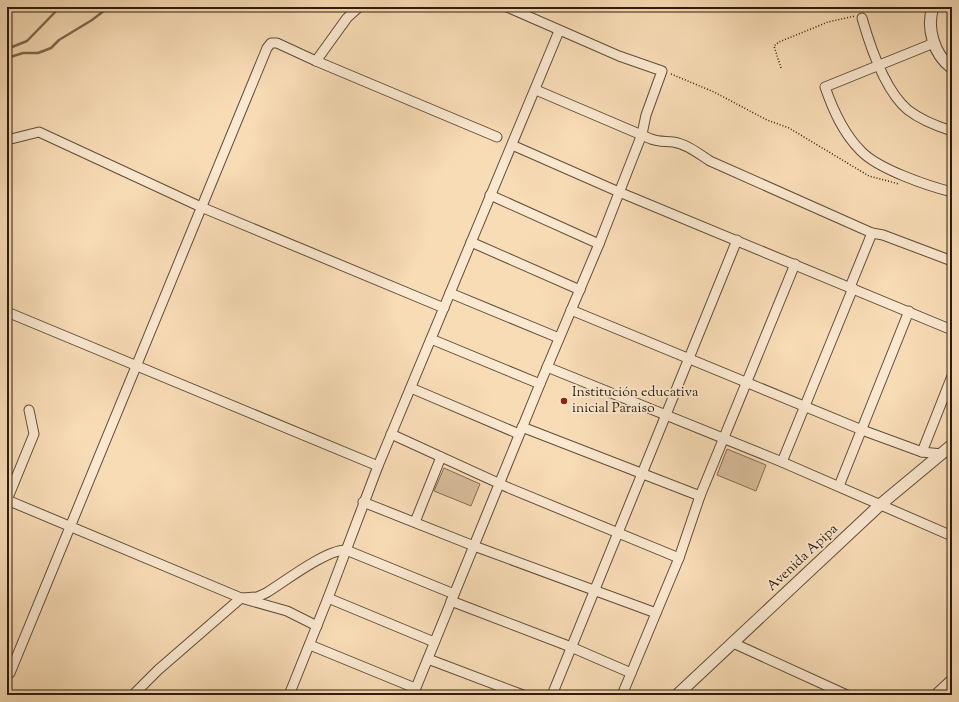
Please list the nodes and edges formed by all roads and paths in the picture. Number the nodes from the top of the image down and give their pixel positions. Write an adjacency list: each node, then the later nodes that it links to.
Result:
1 (359, 7): 7 (street)
2 (507, 7): 5 (street)
3 (933, 7): 6 (street)
4 (862, 18): 8 (street); 9 (path)
5 (559, 32): 11 (street); 12 (street)
6 (934, 43): 8 (street); 10 (street)
7 (316, 61): 15 (street); 22 (street)
8 (879, 67): 13 (street); 20 (street)
9 (781, 68)
10 (952, 68)
11 (662, 72): 14 (street); 18 (path)
12 (536, 90): 14 (street); 17 (street)
13 (952, 132)
14 (642, 134): 19 (street); 23 (street)
15 (497, 137)
16 (7, 140): 22 (street)
17 (512, 145): 19 (street); 21 (street)
18 (903, 184)
19 (619, 192): 24 (street); 26 (street)
20 (952, 192)
21 (490, 195): 25 (street); 26 (street)
22 (201, 207): 32 (street); 40 (street)
23 (872, 233): 27 (street); 29 (street)
24 (738, 240): 28 (street); 39 (street)
25 (471, 242): 30 (street); 31 (street)
26 (599, 244): 30 (street)
27 (952, 261)
28 (795, 264): 29 (street); 43 (street)
29 (851, 288): 35 (street); 46 (street)
30 (580, 290): 33 (street)
31 (450, 293): 32 (street); 37 (street)
32 (444, 308): 38 (street)
33 (571, 310): 37 (street); 39 (street)
34 (7, 312): 40 (street)
35 (909, 312): 36 (street); 50 (street)
36 (952, 330)
37 (559, 338): 41 (street)
38 (432, 339): 44 (street); 45 (street)
39 (689, 358): 43 (street); 48 (street)
40 (137, 366): 58 (street); 67 (street)
41 (547, 367): 44 (street); 48 (street)
42 (952, 376): 54 (street)
43 (747, 381): 46 (street); 52 (street)
44 (540, 384): 49 (street)
45 (411, 388): 49 (street); 51 (street)
46 (805, 405): 50 (street); 57 (street)
47 (29, 410): 63 (street)
48 (665, 416): 52 (street); 59 (street)
49 (521, 430): 59 (street); 60 (street)
50 (862, 430): 54 (street); 61 (street)
51 (391, 434): 56 (street); 58 (street)
52 (724, 438): 57 (street); 62 (street)
53 (952, 445): 55 (street, Avenida Apipa)
54 (922, 452): 55 (street)
55 (942, 454): 65 (street, Avenida Apipa)
56 (441, 457): 60 (street); 66 (street)
57 (782, 462): 61 (street)
58 (378, 466): 64 (street)
59 (642, 474): 62 (street); 68 (street)
60 (499, 483): 68 (street); 70 (street)
61 (839, 486): 65 (street)
62 (700, 496): 72 (street)
63 (7, 500): 67 (street)
64 (363, 502): 66 (street); 71 (street)
65 (881, 504): 69 (street); 80 (street, Avenida Apipa)
66 (415, 522): 70 (street)
67 (69, 525): 74 (street); 85 (street)
68 (618, 533): 72 (street); 73 (street)
69 (952, 536)
70 (474, 546): 73 (street); 76 (street)
71 (346, 550): 74 (street); 75 (street); 76 (street)
72 (679, 558): 77 (street)
73 (593, 591): 77 (street); 82 (street)
74 (241, 598): 78 (street); 90 (street)
75 (328, 598): 78 (street); 79 (street)
76 (453, 598): 79 (street); 82 (street)
77 (656, 613): 84 (street)
78 (317, 626): 81 (street)
79 (434, 642): 83 (street)
80 (733, 643): 89 (street, Avenida Apipa); 94 (street)
81 (310, 645): 87 (street); 88 (street)
82 (571, 647): 84 (street); 92 (street)
83 (428, 658): 87 (street); 91 (street)
84 (631, 673): 93 (street)
85 (7, 674)
86 (952, 679): 95 (street)
87 (414, 692)
88 (291, 694)
89 (679, 694)
90 (133, 695)
91 (523, 695)
92 (552, 695)
93 (622, 695)
94 (848, 695)
95 (936, 695)

